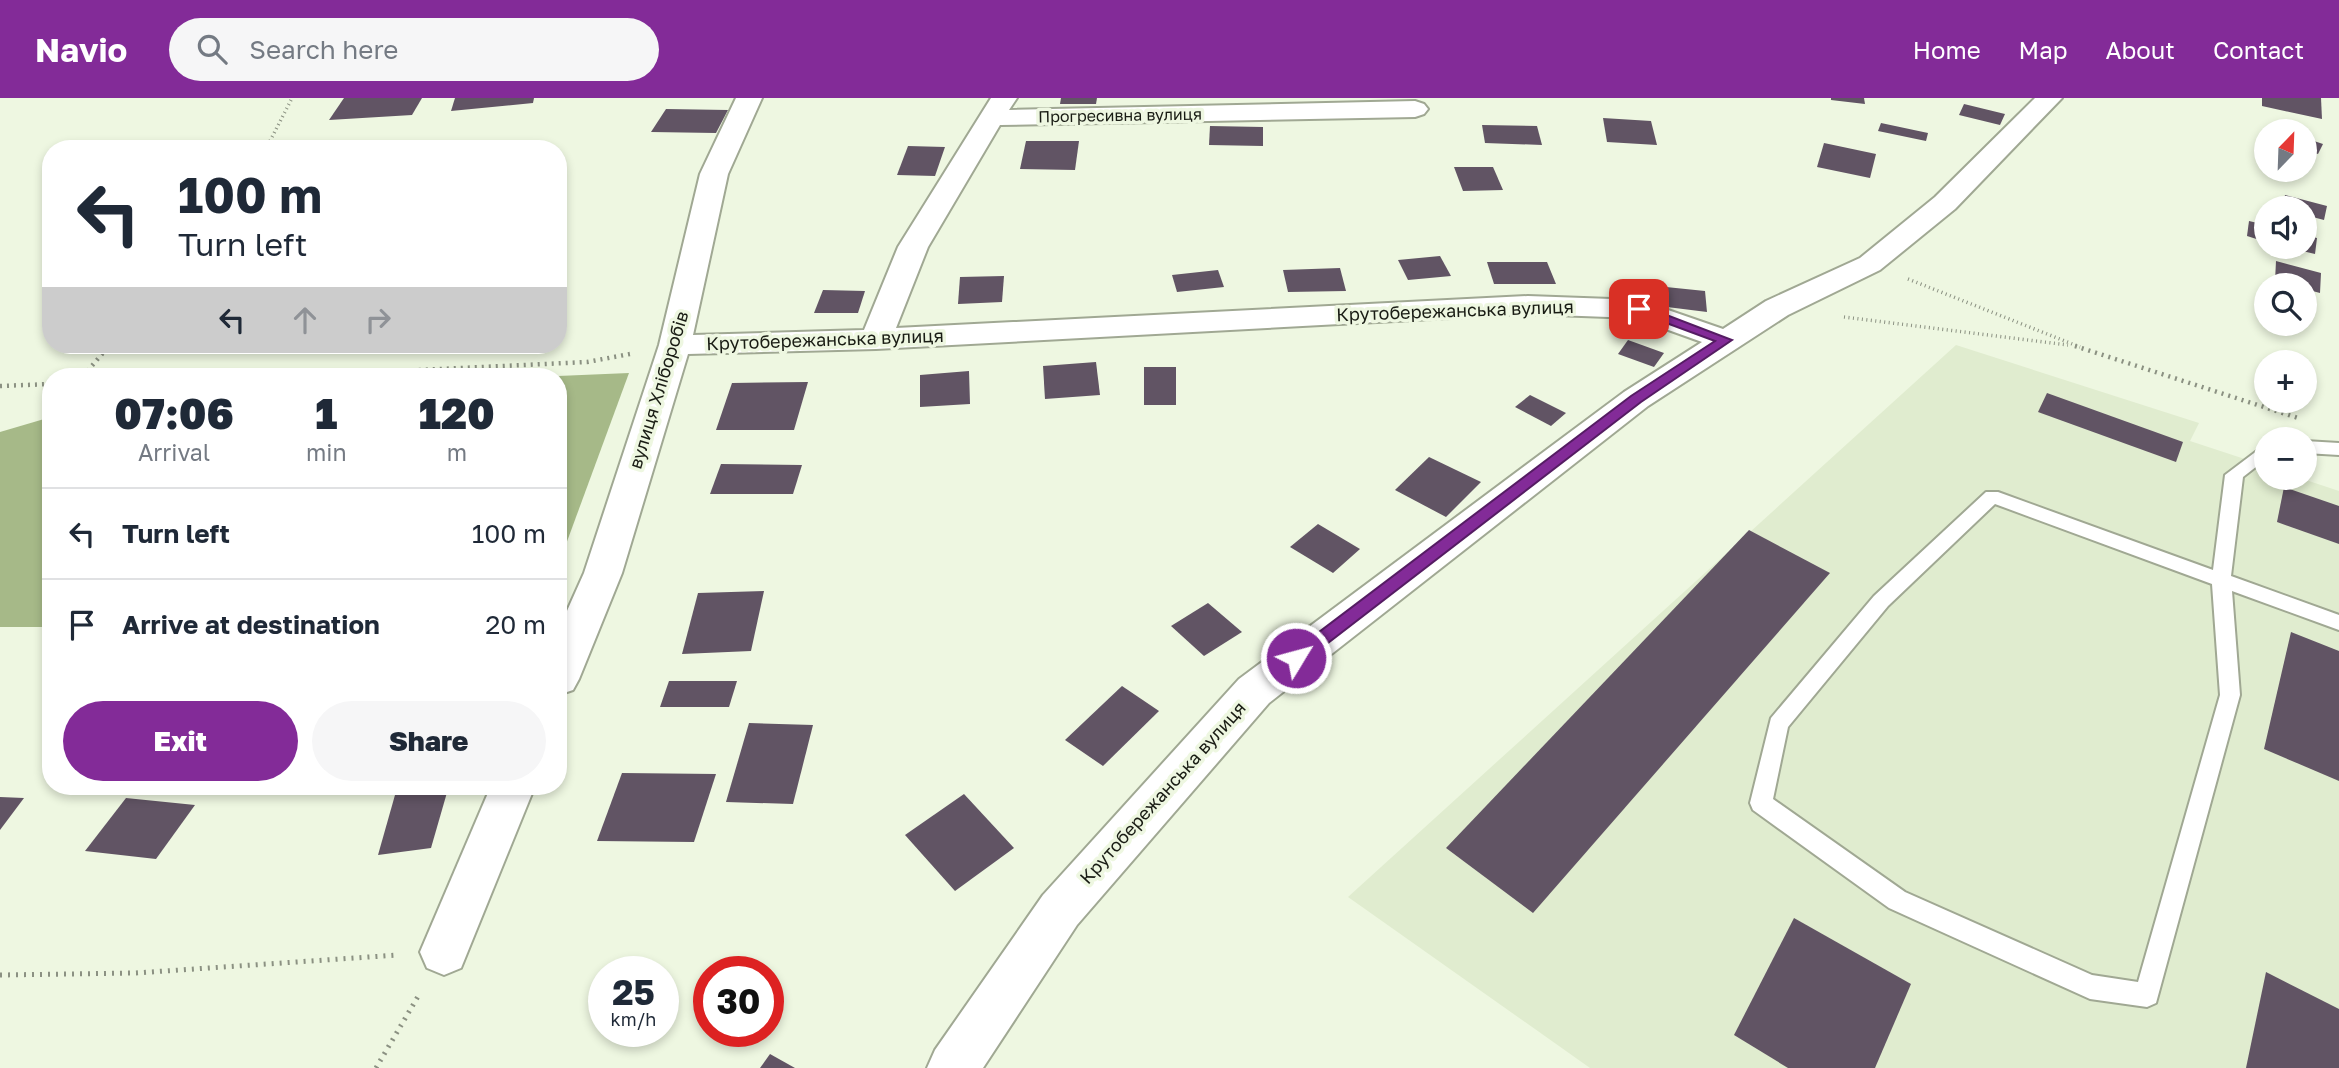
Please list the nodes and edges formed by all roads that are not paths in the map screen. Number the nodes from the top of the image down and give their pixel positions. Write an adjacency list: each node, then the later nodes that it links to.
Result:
1 (749, 98): 7 (street, вулиця Хліборобів)
2 (2049, 98): 6 (street, Крутобережанська вулиця)
3 (998, 108): 4 (street, Прогресивна вулиця); 5 (street, Прогресивна вулиця)
4 (1415, 108)
5 (876, 339): 6 (street, Крутобережанська вулиця); 7 (street, Крутобережанська вулиця)
6 (1726, 340): 16 (street, Крутобережанська вулиця)
7 (675, 345): 13 (street, вулиця Хліборобів)
8 (2317, 448): 9 (lane)
9 (2339, 449)
10 (2254, 459): 11 (lane)
11 (2221, 580): 11 (lane); 12 (lane)
12 (2339, 623)
13 (567, 658)
14 (509, 795): 15 (street)
15 (444, 952)
16 (953, 1068)

